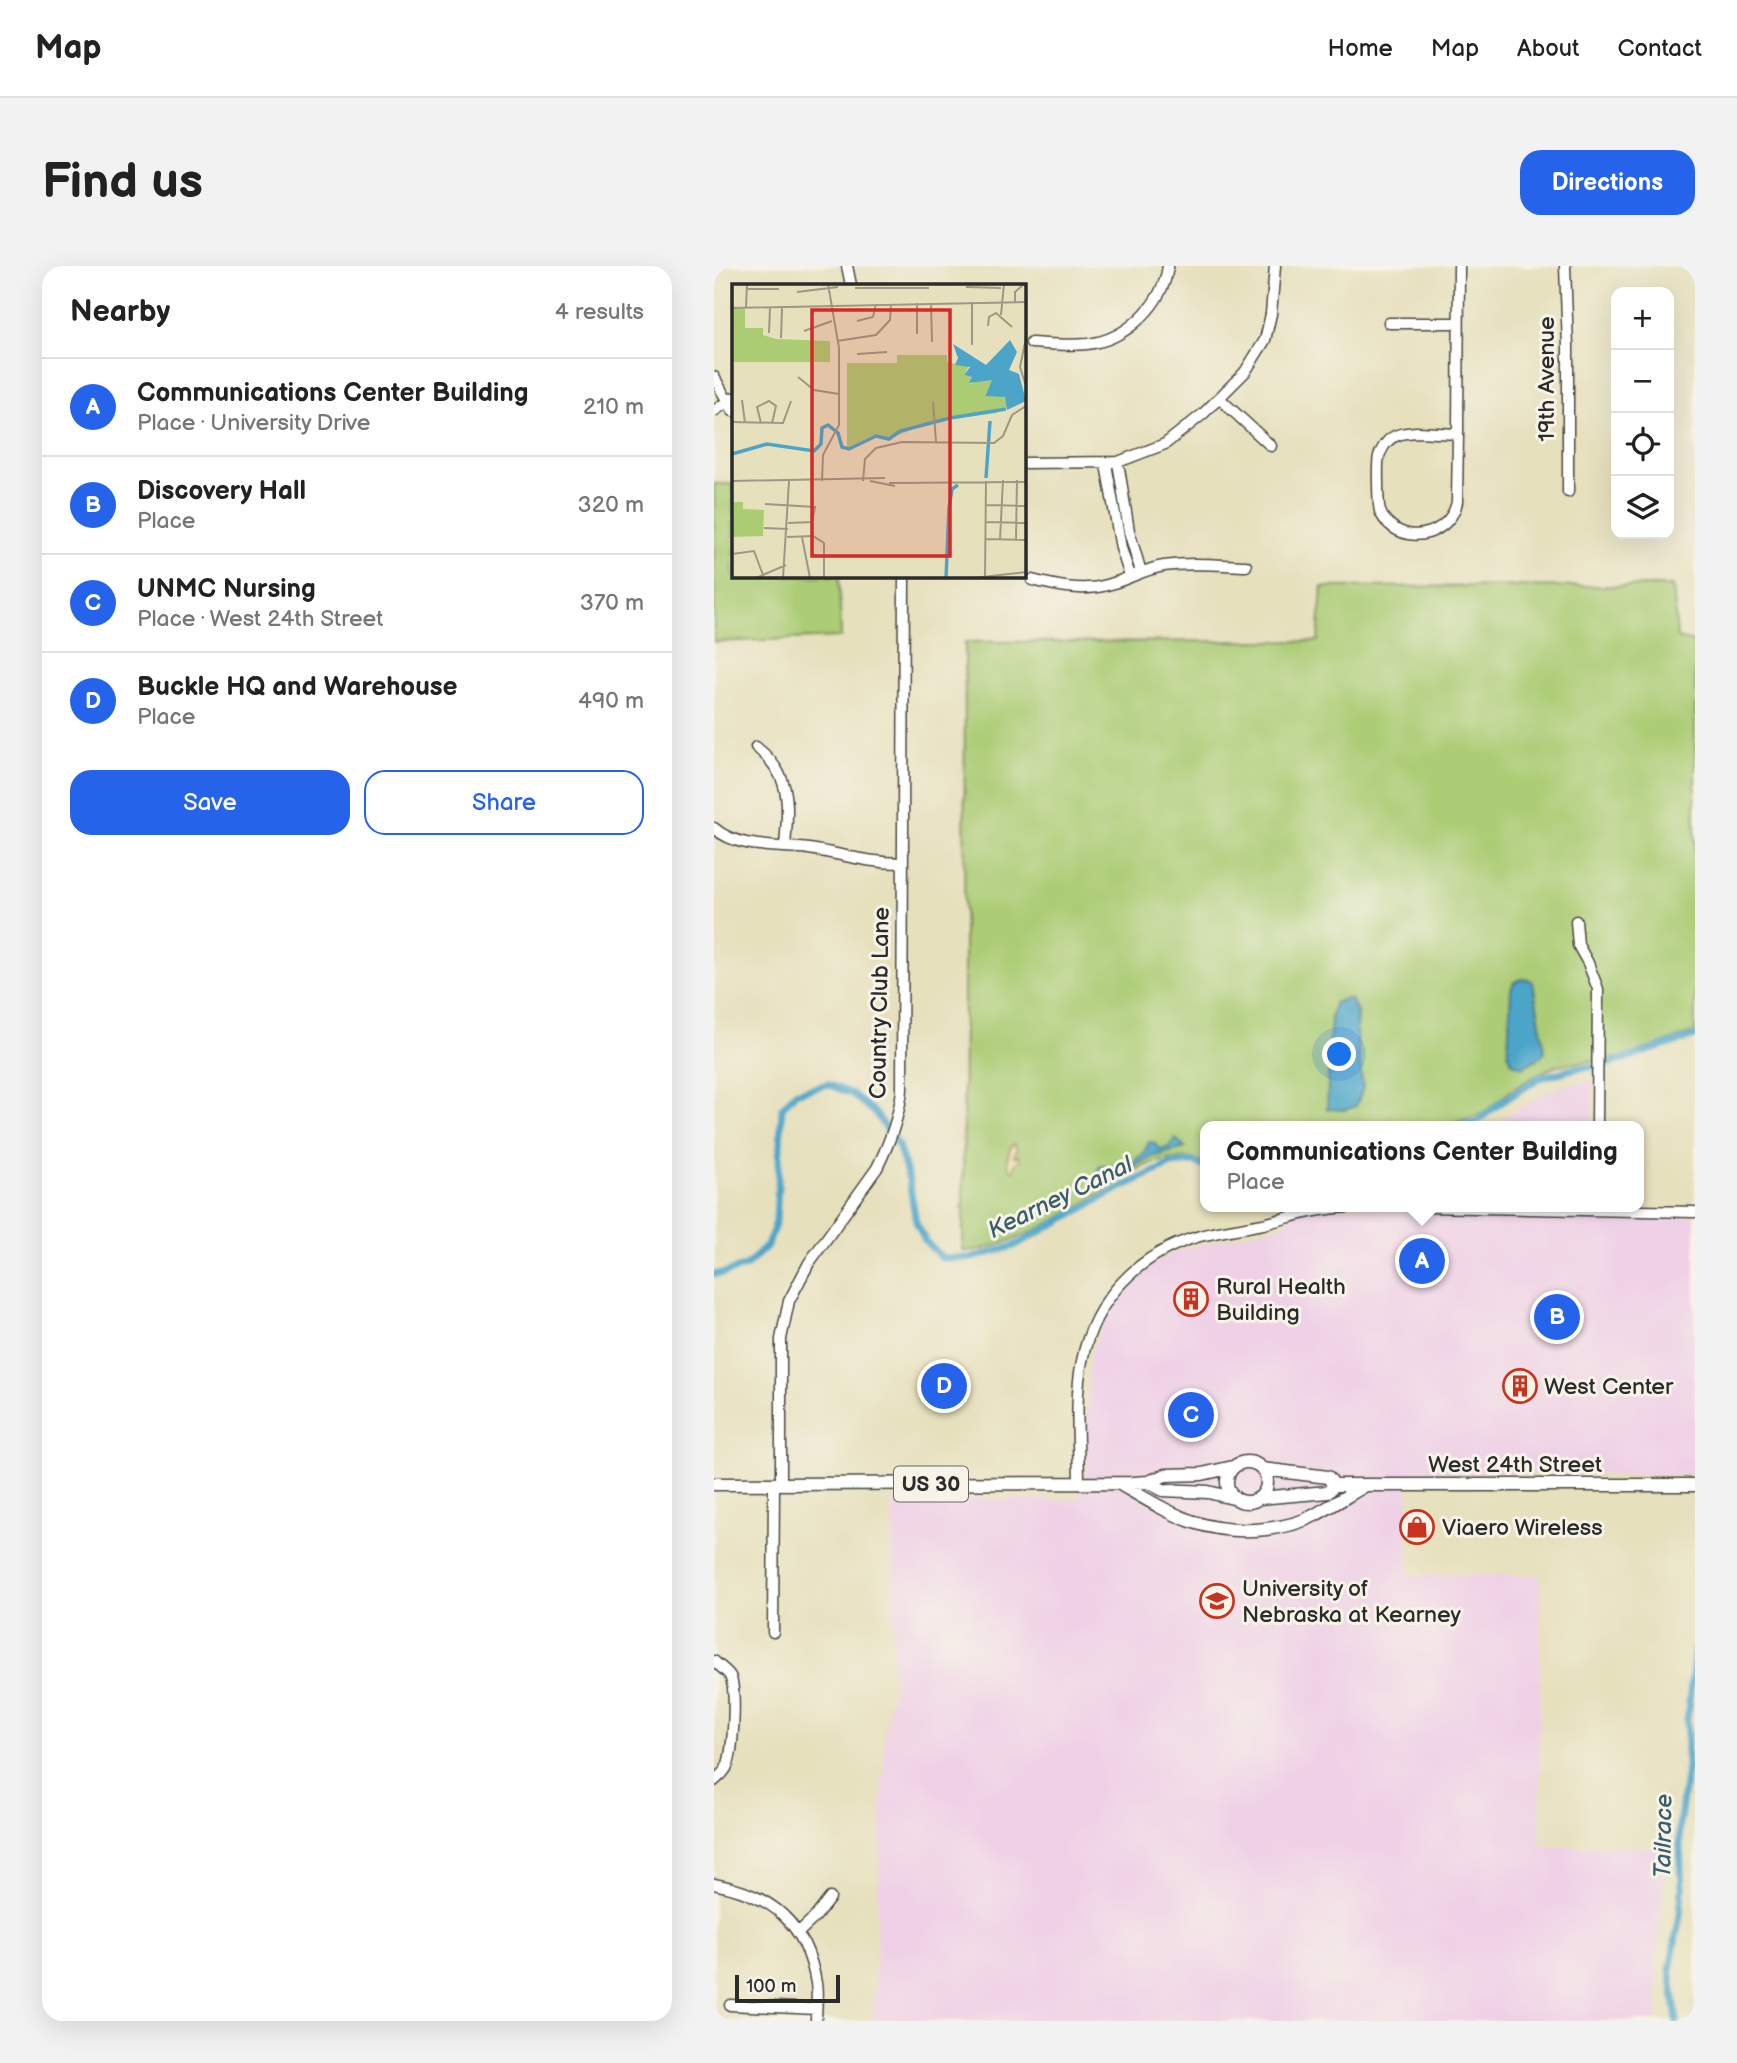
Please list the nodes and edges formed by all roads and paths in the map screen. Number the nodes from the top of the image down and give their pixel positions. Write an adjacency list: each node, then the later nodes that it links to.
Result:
1 (847, 266): 6 (street)
2 (1168, 266): 9 (street)
3 (1275, 266): 11 (street)
4 (1459, 266): 8 (street)
5 (1565, 266): 19 (street, 19th Avenue)
6 (851, 284)
7 (1389, 323): 8 (street)
8 (1458, 323): 14 (street)
9 (1031, 343)
10 (714, 376): 12 (street)
11 (1219, 398): 15 (street); 17 (street)
12 (731, 404): 13 (street)
13 (714, 411)
14 (1458, 434): 14 (street)
15 (1271, 446)
16 (1026, 463): 18 (street)
17 (1118, 463): 18 (street); 21 (street)
18 (1106, 464): 21 (street)
19 (1568, 492)
20 (1246, 566): 21 (street)
21 (1135, 574): 23 (street)
22 (904, 578): 27 (street, Country Club Lane)
23 (1031, 580)
24 (756, 747): 26 (street)
25 (714, 828): 26 (street)
26 (785, 847): 27 (street)
27 (902, 863): 37 (street, Country Club Lane)
28 (1576, 920): 29 (street)
29 (1597, 1121)
30 (1644, 1210): 32 (street)
31 (1309, 1212): 38 (street)
32 (1695, 1212)
33 (1233, 1466): 34 (main road, US 30); 35 (main road, US 30); 43 (main road)
34 (1262, 1469): 40 (main road, West 24th Street / US 30); 44 (main road)
35 (1148, 1482): 39 (main road, US 30); 43 (main road, US 30)
36 (714, 1484): 37 (main road, US 30)
37 (778, 1484): 38 (main road, US 30); 45 (street, Country Club Lane)
38 (1079, 1484): 39 (main road, US 30)
39 (1120, 1484): 41 (main road)
40 (1334, 1485): 41 (main road, West 24th Street / US 30); 44 (main road, West 24th Street / US 30)
41 (1366, 1485): 42 (main road, West 24th Street / US 30)
42 (1695, 1485)
43 (1233, 1498): 44 (main road, US 30)
44 (1259, 1498)
45 (773, 1632)
46 (714, 1661): 47 (street)
47 (714, 1781)
48 (714, 1884): 50 (street)
49 (830, 1898): 50 (street)
50 (799, 1931): 52 (street)
51 (730, 2005): 52 (street)
52 (816, 2009): 53 (street)
53 (816, 2021)

